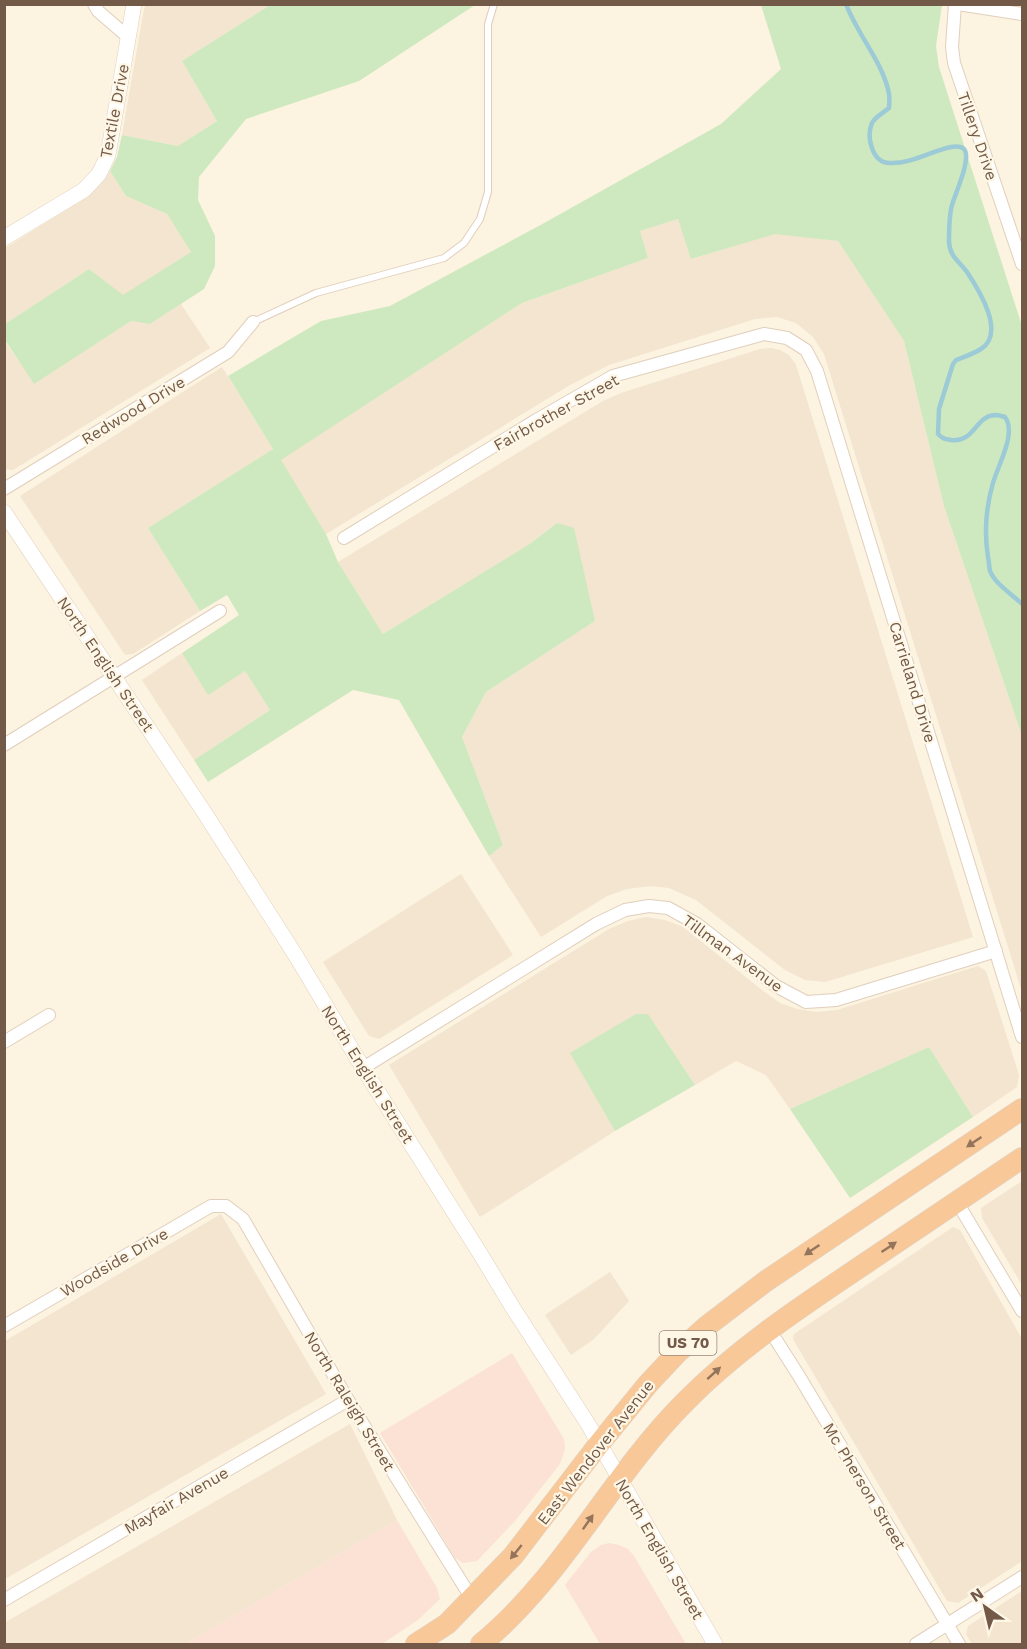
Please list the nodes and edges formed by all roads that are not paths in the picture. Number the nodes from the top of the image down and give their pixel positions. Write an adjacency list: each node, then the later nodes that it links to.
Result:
1 (94, 4): 6 (street)
2 (134, 4): 6 (street, Textile Drive)
3 (494, 4): 9 (lane)
4 (956, 4): 5 (street); 8 (street, Tillery Drive)
5 (1023, 15)
6 (128, 37): 7 (street, Textile Drive)
7 (4, 238)
8 (1023, 264)
9 (253, 322): 11 (street, Redwood Drive)
10 (787, 338): 13 (street, Fairbrother Street); 17 (street, Carrieland Drive)
11 (4, 489)
12 (4, 512): 15 (street, North English Street)
13 (344, 538)
14 (220, 611): 15 (street)
15 (114, 676): 16 (street); 21 (street, North English Street)
16 (4, 745)
17 (996, 951): 19 (street, Carrieland Drive); 21 (street, Tillman Avenue)
18 (49, 1016): 20 (street)
19 (1023, 1037)
20 (4, 1041)
21 (363, 1068): 30 (street, North English Street)
22 (1023, 1109): 30 (highway, East Wendover Avenue / US 70, one-way to 30)
23 (1023, 1158): 24 (highway, US 70)
24 (957, 1202): 26 (street); 28 (highway, US 70, one-way to 24)
25 (226, 1206): 27 (street, Woodside Drive); 29 (street, North Raleigh Street)
26 (1023, 1311)
27 (4, 1326)
28 (769, 1329): 31 (highway, US 70, one-way to 28); 35 (street, Mc Pherson Street)
29 (348, 1400): 33 (street, North Raleigh Street); 34 (street, Mayfair Avenue)
30 (599, 1444): 31 (street, North English Street); 33 (highway, East Wendover Avenue / US 70, one-way to 33)
31 (619, 1478): 36 (highway, US 70, one-way to 31); 38 (street, North English Street)
32 (1023, 1577): 35 (street)
33 (472, 1599): 37 (highway, East Wendover Avenue / US 70)
34 (4, 1600)
35 (948, 1624): 39 (street); 40 (street, Mc Pherson Street)
36 (484, 1643)
37 (416, 1644)
38 (716, 1644)
39 (916, 1644)
40 (959, 1644)

